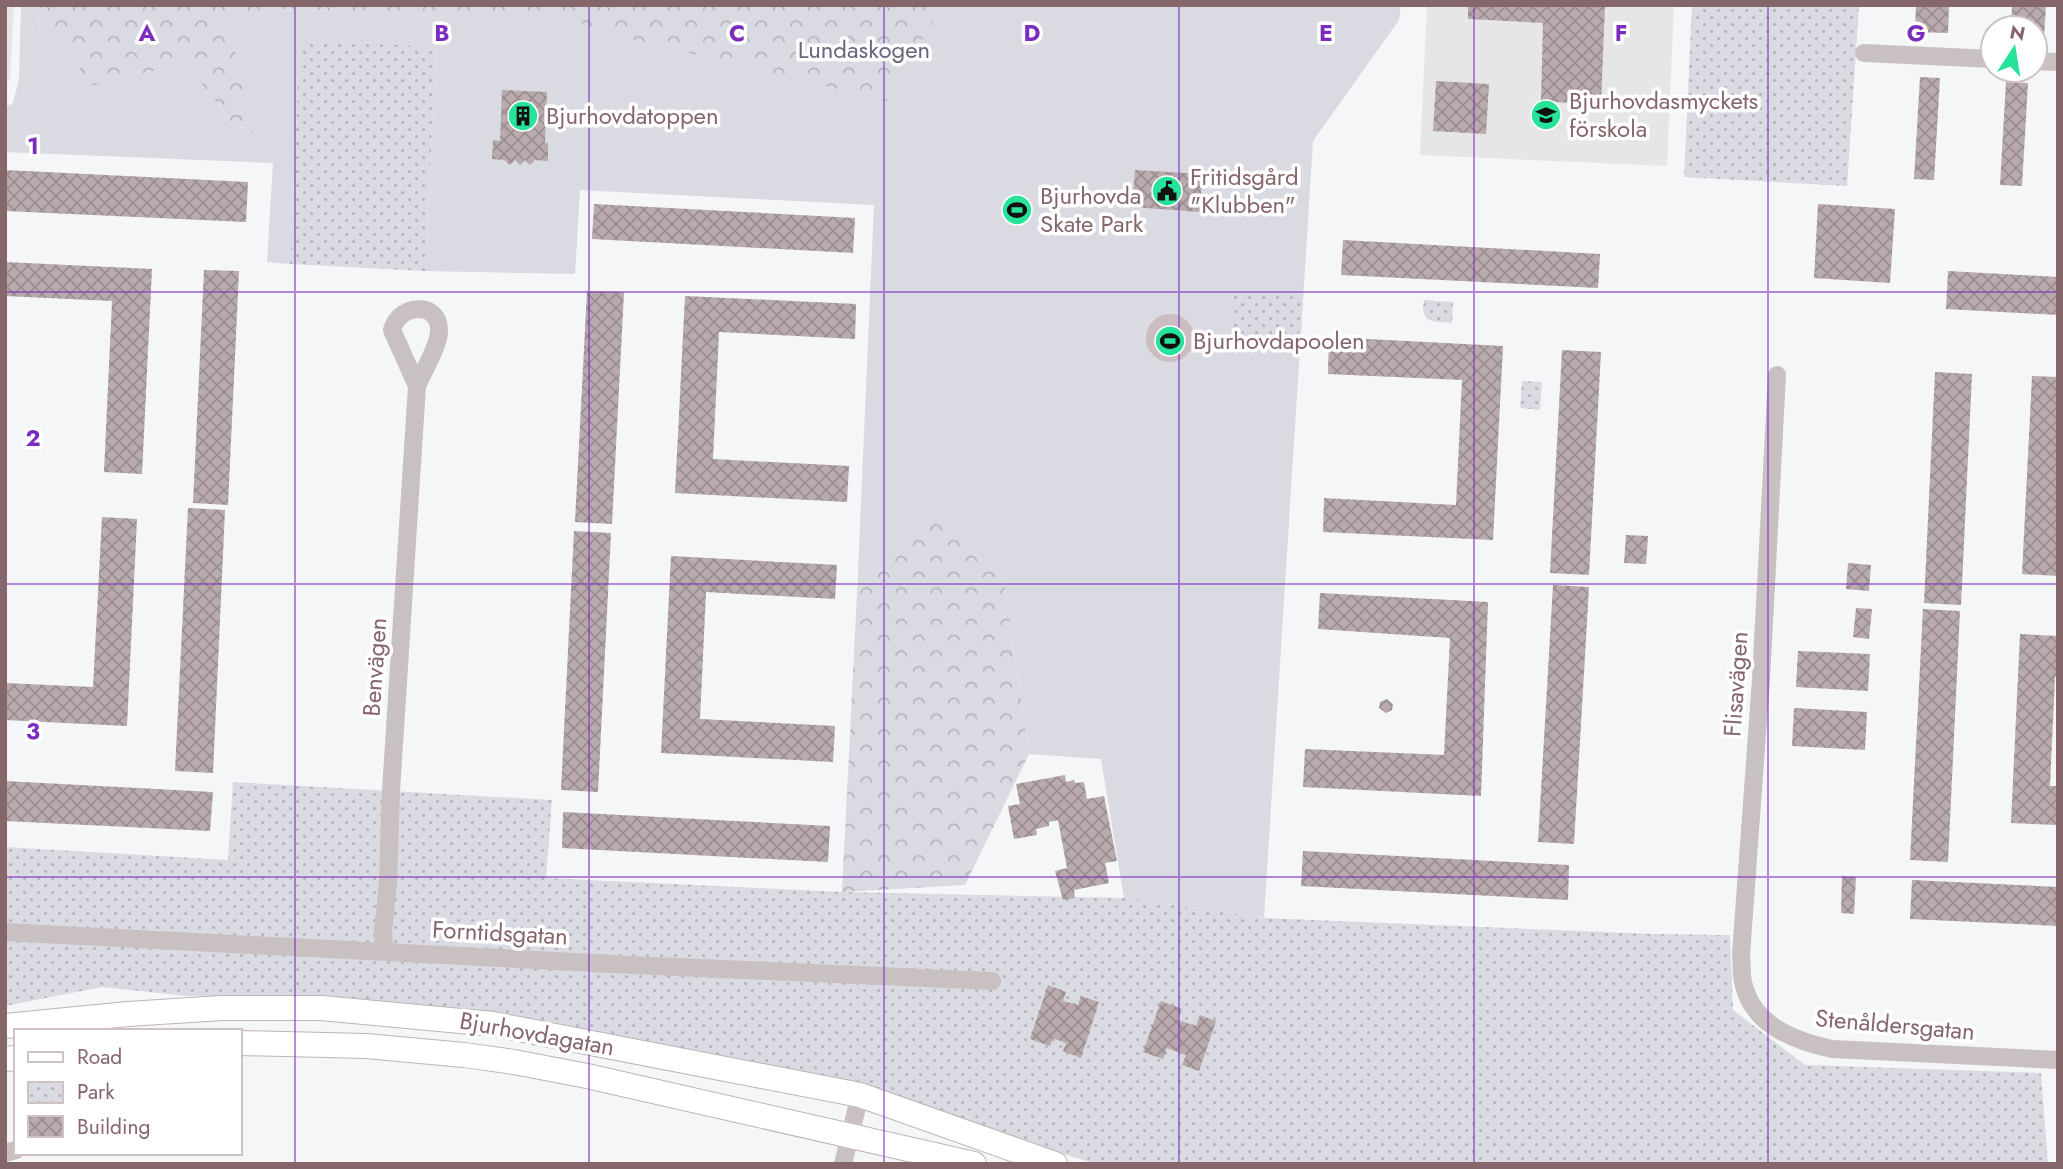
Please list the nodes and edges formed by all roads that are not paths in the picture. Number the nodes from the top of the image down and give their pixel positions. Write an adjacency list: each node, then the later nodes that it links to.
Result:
1 (1864, 52): 2 (street)
2 (1979, 58)
3 (1777, 375): 8 (street, Flisavägen)
4 (417, 386): 6 (street, Benvägen)
5 (5, 932): 6 (street, Forntidsgatan)
6 (384, 951): 7 (street, Forntidsgatan)
7 (992, 981)
8 (1748, 995): 11 (street, Stenåldersgatan)
9 (5, 1026): 12 (main road, Bjurhovdagatan)
10 (242, 1043): 13 (main road, Bjurhovdagatan)
11 (2058, 1060)
12 (860, 1095): 13 (street); 16 (main road, Bjurhovdagatan)
13 (849, 1135): 14 (street); 15 (main road, Bjurhovdagatan)
14 (843, 1164)
15 (974, 1164)
16 (1055, 1164)

